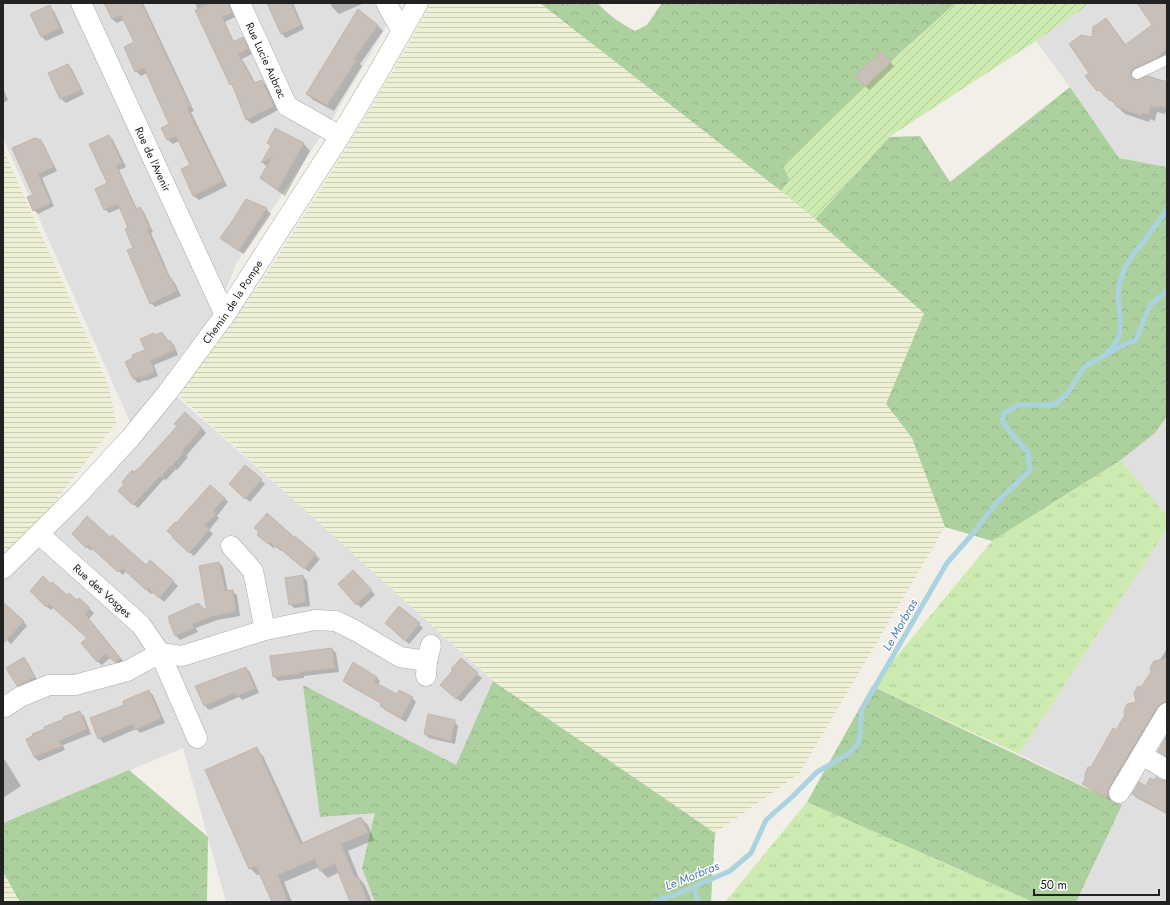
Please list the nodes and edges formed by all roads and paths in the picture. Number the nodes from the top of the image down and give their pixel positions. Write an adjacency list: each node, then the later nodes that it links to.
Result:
1 (81, 3): 9 (street, Rue de l'Avenir)
2 (240, 3): 8 (street, Rue Lucie Aubrac)
3 (386, 3): 5 (street)
4 (418, 3): 5 (street, Chemin de la Pompe)
5 (402, 30): 8 (street, Chemin de la Pompe)
6 (1167, 60): 7 (lane)
7 (1136, 74)
8 (340, 136): 9 (street, Chemin de la Pompe)
9 (225, 316): 10 (street, Chemin de la Pompe)
10 (39, 534): 12 (street, Chemin de la Pompe); 14 (street, Rue des Vosges)
11 (231, 546): 13 (street)
12 (3, 569)
13 (265, 630): 14 (street); 15 (street)
14 (160, 654): 16 (street); 18 (street, Rue des Vosges)
15 (428, 661)
16 (5, 708)
17 (1167, 713): 19 (street)
18 (197, 738)
19 (1142, 755): 20 (street); 21 (street)
20 (1167, 770)
21 (1119, 793)

